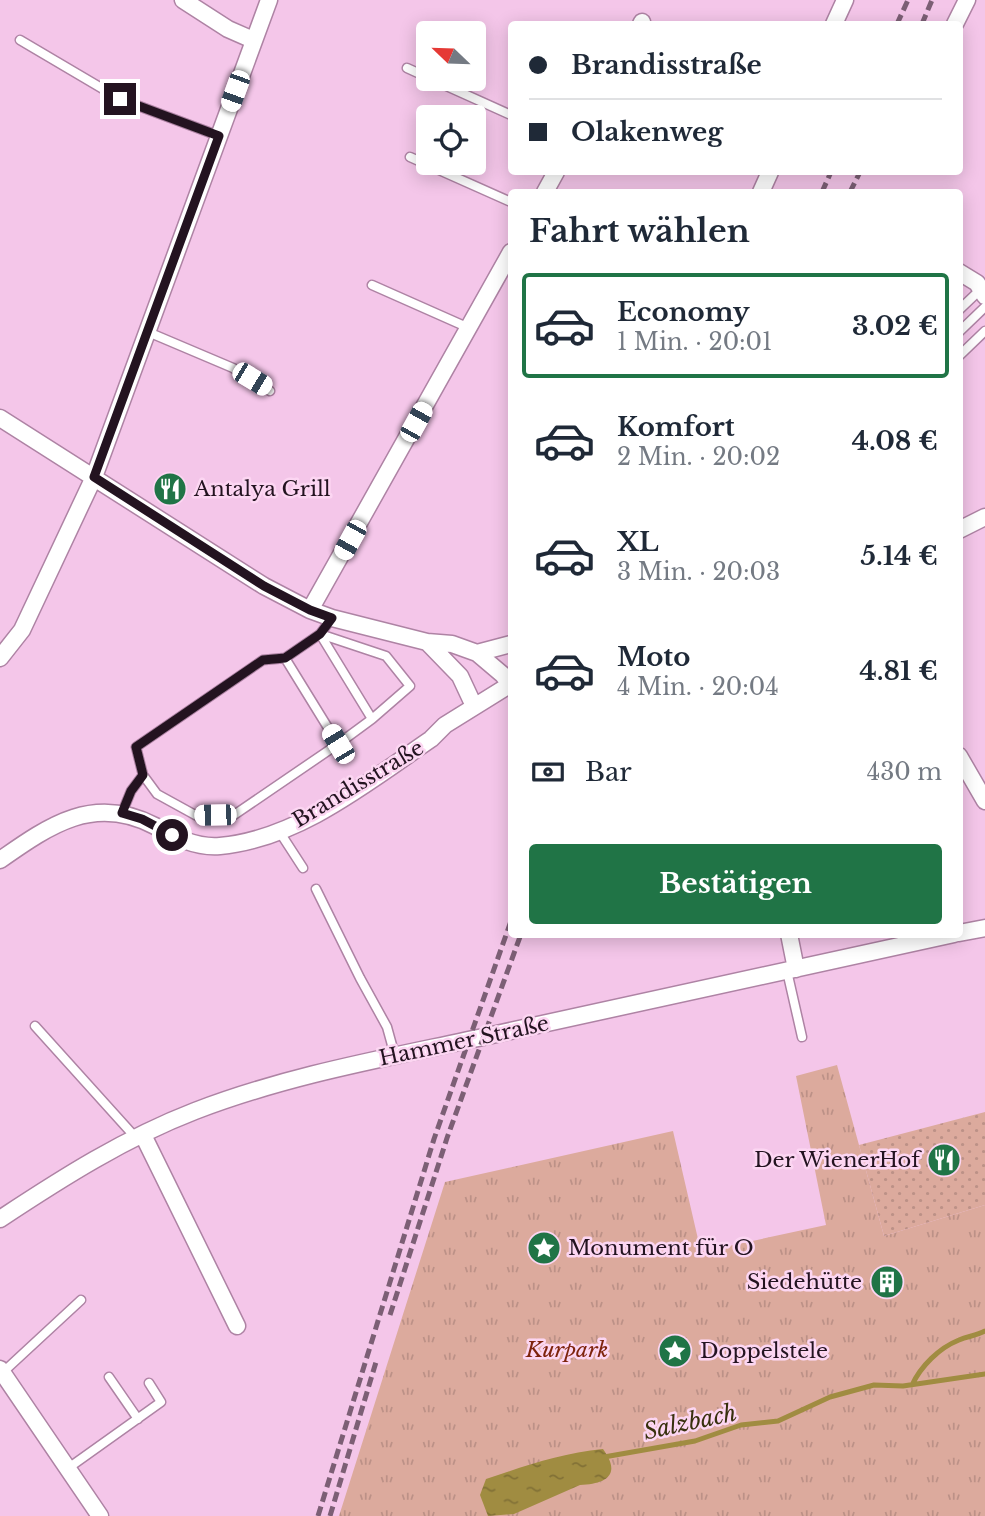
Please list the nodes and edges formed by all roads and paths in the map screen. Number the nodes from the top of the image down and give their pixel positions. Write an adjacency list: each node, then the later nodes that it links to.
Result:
1 (183, 0): 8 (street)
2 (269, 0): 8 (street)
3 (845, 0): 5 (street)
4 (967, 0): 6 (street)
5 (835, 21)
6 (956, 21)
7 (20, 40): 13 (lane)
8 (253, 40): 13 (street)
9 (407, 68): 10 (lane)
10 (416, 72)
11 (458, 91): 12 (lane)
12 (508, 114)
13 (219, 136): 25 (street)
14 (410, 157): 15 (lane)
15 (508, 201)
16 (508, 258): 22 (street)
17 (963, 279): 19 (street)
18 (372, 285): 22 (lane)
19 (983, 292): 20 (lane)
20 (963, 307)
21 (985, 307): 23 (lane)
22 (469, 328): 32 (street)
23 (963, 328)
24 (985, 331): 26 (lane)
25 (148, 332): 27 (lane); 29 (street)
26 (963, 352)
27 (271, 391)
28 (0, 418): 29 (street)
29 (94, 477): 32 (street); 38 (street)
30 (985, 517): 31 (street)
31 (963, 528)
32 (310, 610): 33 (street)
33 (332, 618): 34 (lane); 35 (street)
34 (320, 634): 39 (lane); 43 (lane); 43 (lane)
35 (427, 642): 37 (street); 42 (street)
36 (508, 645): 37 (street)
37 (477, 653): 40 (street)
38 (0, 658)
39 (285, 658): 44 (lane); 46 (lane)
40 (508, 681)
41 (508, 686): 42 (street, Brandisstraße)
42 (474, 706): 49 (street, Brandisstraße)
43 (372, 719): 44 (lane)
44 (338, 744): 46 (lane)
45 (963, 763): 47 (street)
46 (143, 775): 48 (lane)
47 (985, 801)
48 (122, 813): 49 (street, Brandisstraße); 50 (street, Brandisstraße)
49 (279, 831): 51 (lane)
50 (0, 860)
51 (303, 868)
52 (316, 889): 60 (lane)
53 (985, 928): 54 (street)
54 (963, 932)
55 (789, 938): 57 (street)
56 (936, 938): 57 (street, Hammer Straße)
57 (791, 970): 59 (lane); 60 (street, Hammer Straße)
58 (35, 1026): 61 (lane)
59 (802, 1037)
60 (395, 1056): 61 (street, Hammer Straße)
61 (140, 1137): 62 (street, Hammer Straße); 64 (street)
62 (0, 1219)
63 (81, 1300): 65 (lane)
64 (237, 1326)
65 (1, 1372): 69 (street)
66 (109, 1377): 68 (lane)
67 (149, 1383): 68 (lane)
68 (138, 1419): 69 (lane)
69 (67, 1469): 70 (street)
70 (100, 1516)

